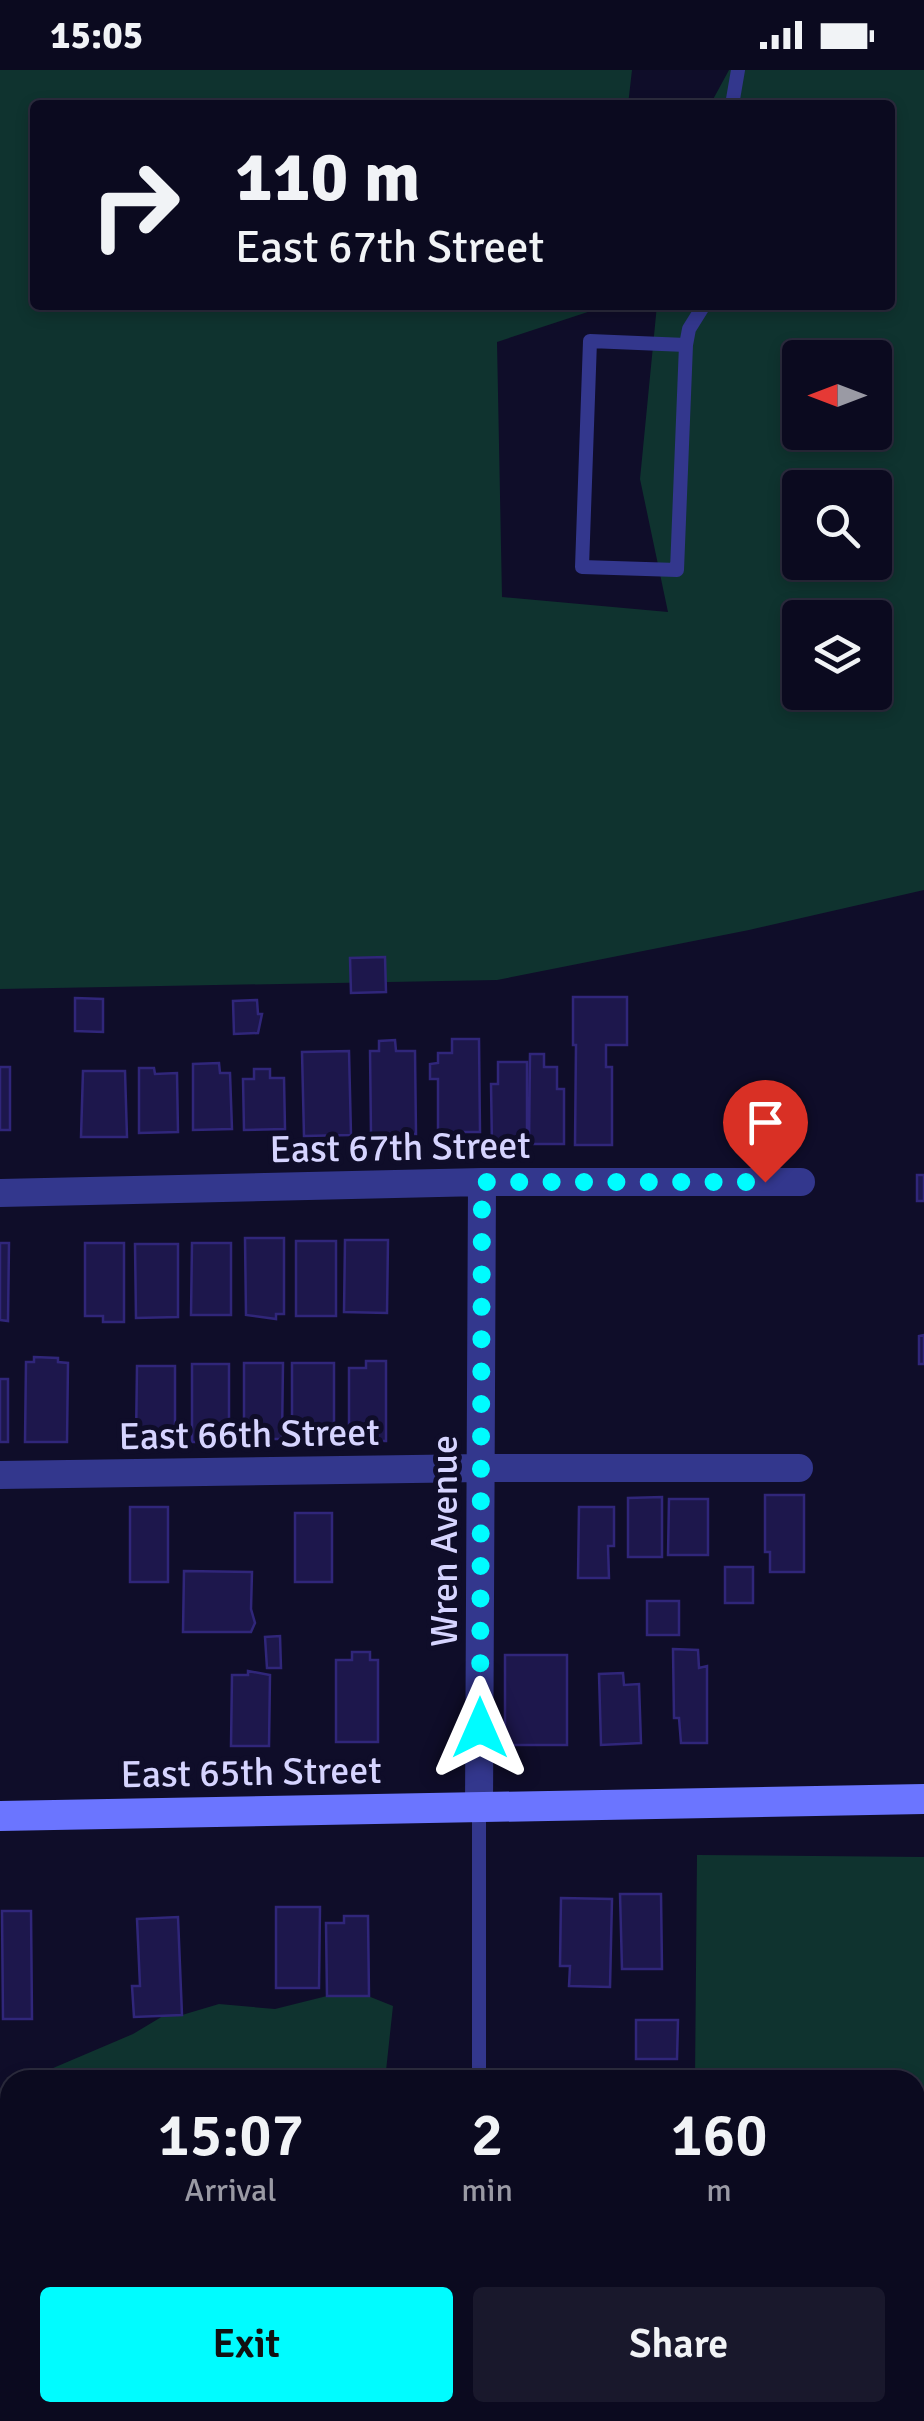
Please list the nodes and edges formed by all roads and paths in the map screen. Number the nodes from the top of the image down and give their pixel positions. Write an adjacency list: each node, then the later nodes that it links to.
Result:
1 (738, 70): 2 (lane)
2 (733, 100)
3 (701, 310): 4 (lane)
4 (686, 345): 4 (lane)
5 (482, 1182): 6 (street, East 67th Street); 7 (street, East 67th Street); 8 (street, Wren Avenue)
6 (801, 1182)
7 (0, 1192)
8 (482, 1468): 9 (street, East 66th Street); 10 (street, East 66th Street); 12 (street, Wren Avenue)
9 (798, 1468)
10 (0, 1475)
11 (924, 1799): 12 (street, East 65th Street)
12 (479, 1808): 13 (street, East 65th Street); 14 (lane, Wren Avenue)
13 (0, 1816)
14 (479, 2070)

